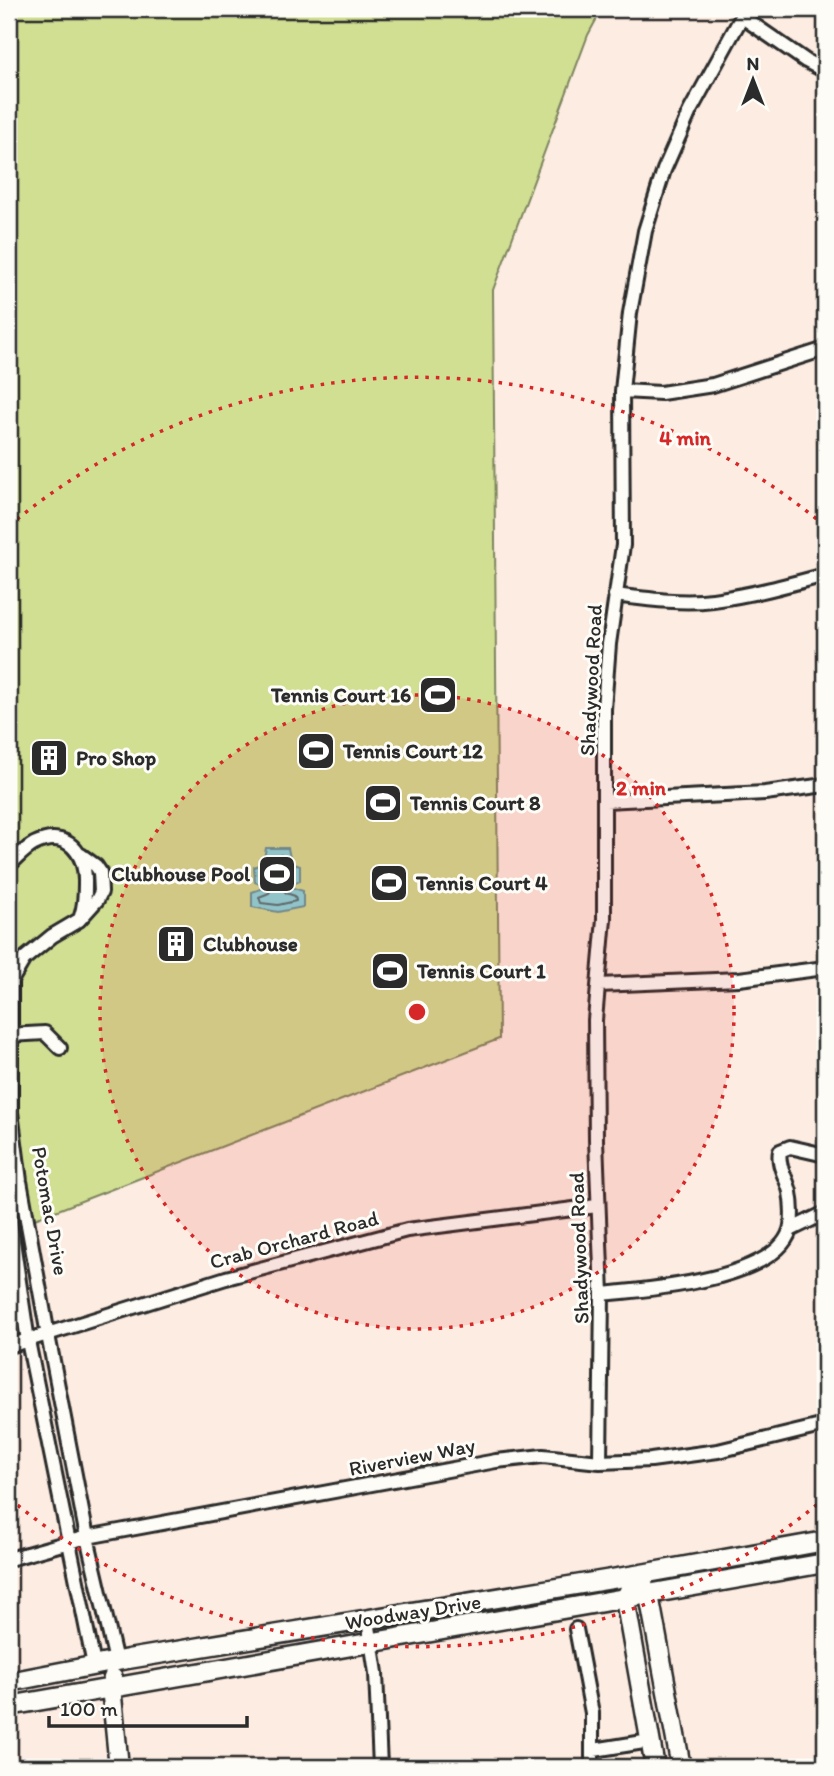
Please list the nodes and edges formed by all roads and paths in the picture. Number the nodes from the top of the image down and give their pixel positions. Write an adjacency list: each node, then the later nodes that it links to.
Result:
1 (744, 12): 2 (street); 4 (street, Shadywood Road)
2 (825, 71)
3 (825, 349): 4 (street)
4 (622, 391): 6 (street, Shadywood Road)
5 (825, 575): 6 (street)
6 (615, 595): 8 (street, Shadywood Road)
7 (825, 785): 8 (street)
8 (606, 801): 11 (street, Shadywood Road)
9 (9, 865): 12 (street, Potomac Drive)
10 (825, 968): 11 (street)
11 (599, 985): 15 (street, Shadywood Road)
12 (10, 1035): 13 (street); 20 (street, Potomac Drive)
13 (60, 1048)
14 (825, 1155): 18 (street)
15 (597, 1206): 19 (street, Shadywood Road); 20 (street, Crab Orchard Road)
16 (825, 1213): 18 (street)
17 (9, 1215): 21 (street, Potomac Drive)
18 (790, 1230): 19 (street)
19 (602, 1294): 24 (street, Shadywood Road)
20 (48, 1335): 21 (street, Crab Orchard Road); 25 (street, Potomac Drive)
21 (28, 1341): 22 (street, Crab Orchard Road); 27 (street, Potomac Drive)
22 (9, 1346)
23 (825, 1425): 24 (street, Riverview Way)
24 (600, 1462): 25 (street, Riverview Way)
25 (87, 1537): 27 (street, Riverview Way); 36 (street, Potomac Drive)
26 (825, 1541): 30 (main road, Woodway Drive)
27 (69, 1542): 28 (street, Riverview Way); 37 (street, Potomac Drive)
28 (9, 1559)
29 (825, 1563): 31 (main road, Woodway Drive)
30 (636, 1575): 31 (main road); 32 (main road); 33 (main road, Woodway Drive)
31 (649, 1595): 32 (main road, Woodway Drive); 47 (main road)
32 (625, 1599): 35 (main road, Woodway Drive); 41 (main road)
33 (368, 1620): 35 (street); 36 (main road, Woodway Drive)
34 (576, 1629): 42 (street)
35 (372, 1641): 39 (main road, Woodway Drive); 44 (street)
36 (116, 1661): 37 (main road, Woodway Drive); 39 (main road, Potomac Drive)
37 (94, 1665): 38 (main road, Woodway Drive); 39 (main road, Potomac Drive)
38 (9, 1682)
39 (111, 1687): 40 (main road, Woodway Drive); 43 (main road, Potomac Drive)
40 (9, 1706)
41 (650, 1741): 42 (street); 46 (main road)
42 (594, 1750): 45 (street)
43 (119, 1767)
44 (380, 1767)
45 (592, 1767)
46 (655, 1767)
47 (681, 1767)

